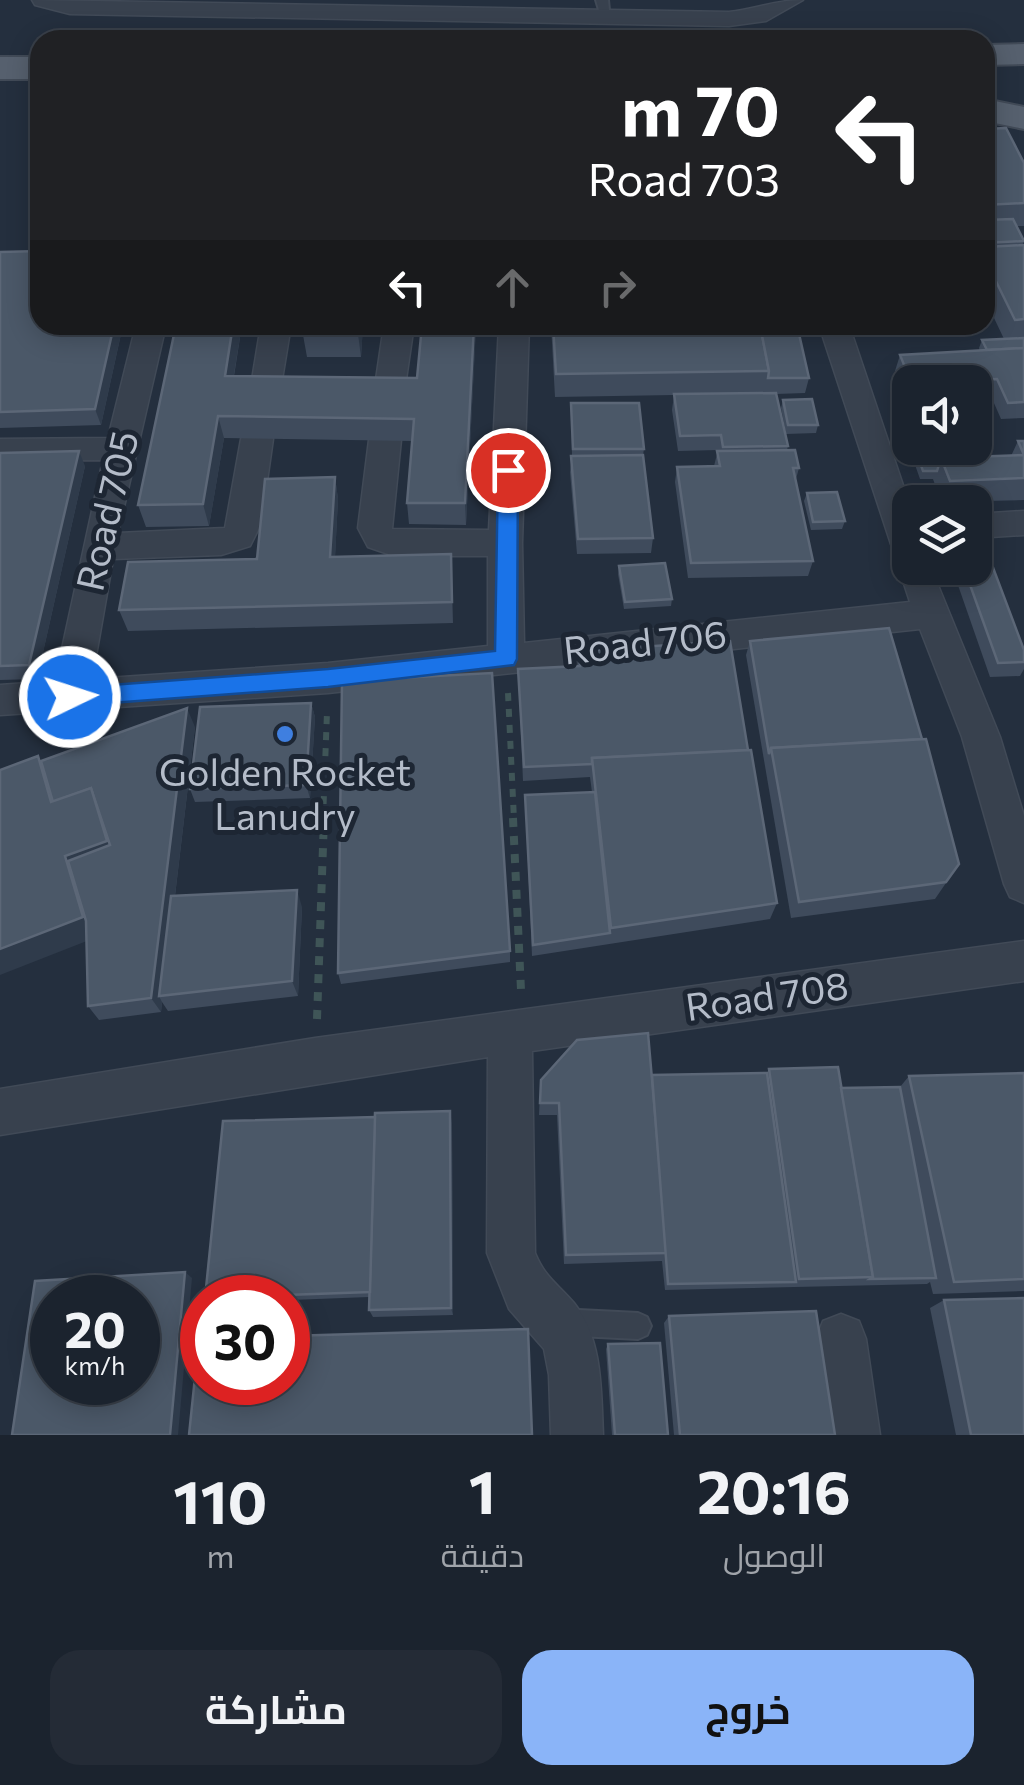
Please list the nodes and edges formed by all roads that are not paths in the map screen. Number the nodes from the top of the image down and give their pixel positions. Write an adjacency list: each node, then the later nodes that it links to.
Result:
1 (44, 0): 3 (street)
2 (792, 0): 5 (street)
3 (192, 5): 4 (street)
4 (351, 8): 6 (street)
5 (605, 9): 6 (street)
6 (542, 27)
7 (1024, 54): 8 (main road)
8 (995, 55)
9 (0, 68): 10 (main road)
10 (30, 68)
11 (1024, 83): 12 (main road)
12 (995, 84)
13 (0, 94): 14 (main road)
14 (30, 94)
15 (995, 112): 16 (main road)
16 (1024, 118)
17 (149, 335): 26 (street, Road 705)
18 (274, 335): 22 (street)
19 (397, 335): 23 (street)
20 (514, 335): 31 (street)
21 (837, 335): 28 (street)
22 (264, 398)
23 (388, 400)
24 (258, 438): 32 (street)
25 (385, 440): 31 (street)
26 (122, 448): 27 (street); 32 (street, Road 705)
27 (0, 450)
28 (892, 494)
29 (1024, 523): 30 (street)
30 (992, 525)
31 (505, 542): 35 (street)
32 (98, 546): 36 (street, Road 705)
33 (920, 585): 34 (street)
34 (931, 614): 35 (street, Road 706); 38 (street)
35 (506, 659): 36 (street, Road 706)
36 (70, 697): 37 (street, Road 706)
37 (0, 700)
38 (1024, 884)
39 (1024, 961): 40 (street, Road 708)
40 (517, 1032): 41 (street, Road 708); 42 (street)
41 (0, 1112)
42 (557, 1322): 43 (lane); 45 (street)
43 (638, 1326)
44 (841, 1339): 46 (street)
45 (577, 1435)
46 (854, 1435)

